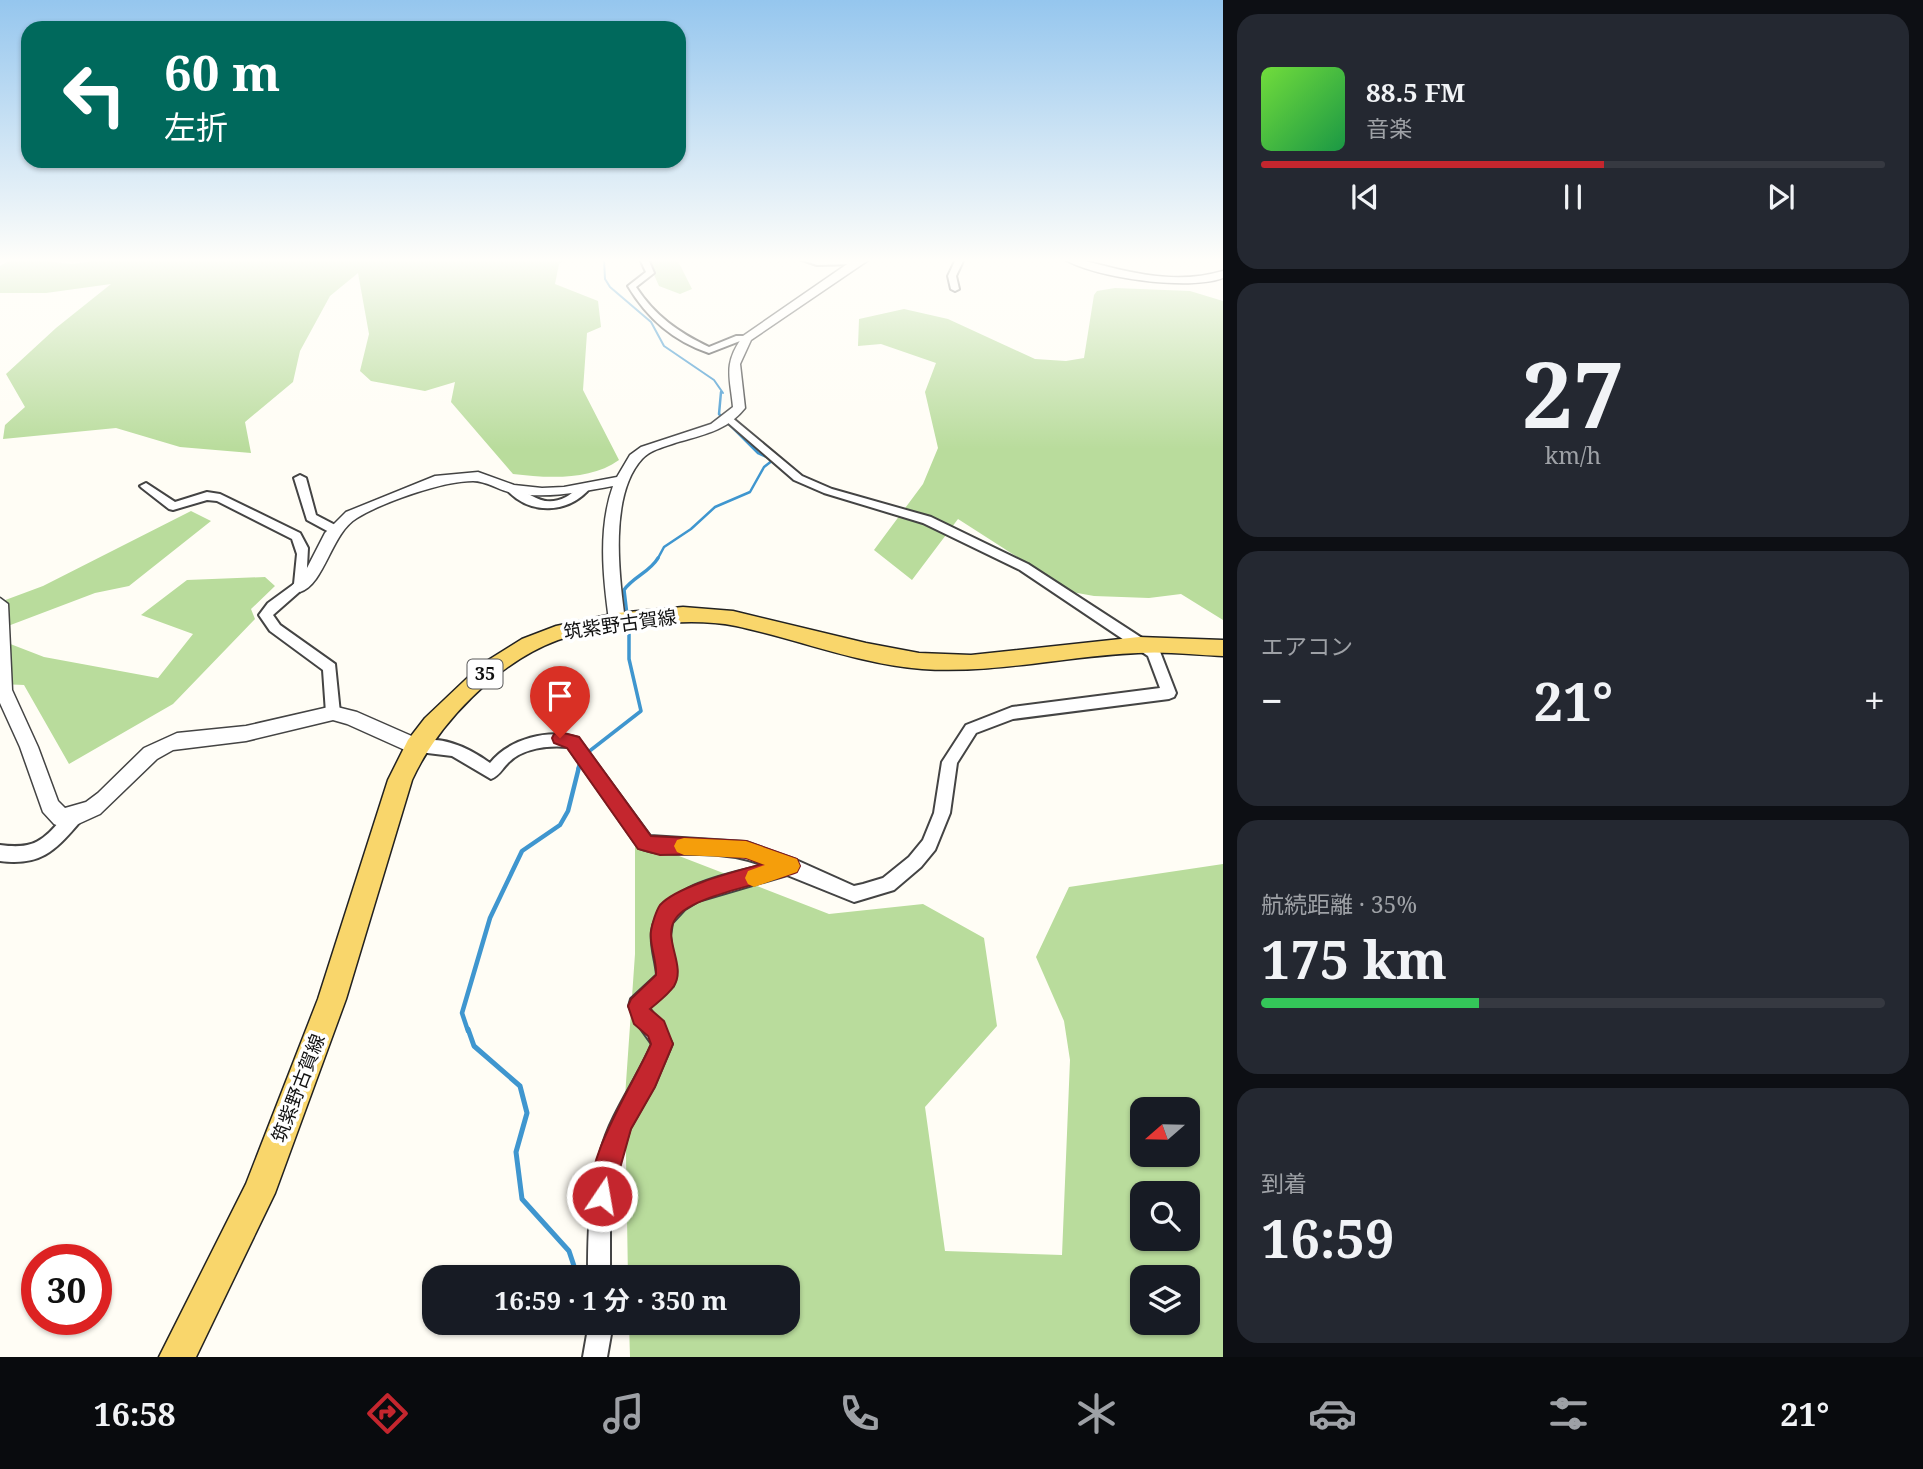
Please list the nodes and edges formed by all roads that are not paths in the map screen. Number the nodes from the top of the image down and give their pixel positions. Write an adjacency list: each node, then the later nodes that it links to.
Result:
1 (659, 322): 3 (street)
2 (770, 322): 3 (street)
3 (747, 338): 4 (street)
4 (730, 419): 6 (street); 12 (street)
5 (300, 478): 8 (street)
6 (623, 480): 8 (street); 11 (street)
7 (146, 486): 9 (street)
8 (335, 530): 9 (street)
9 (300, 586): 14 (street)
10 (0, 604): 16 (street)
11 (617, 620): 12 (main road, 筑紫野古賀線 / 35); 15 (main road, 筑紫野古賀線 / 35)
12 (1139, 645): 13 (main road, 筑紫野古賀線 / 35); 18 (street)
13 (1223, 648)
14 (333, 713): 15 (street); 16 (street)
15 (416, 747): 18 (street); 21 (main road, 筑紫野古賀線 / 35)
16 (73, 818): 17 (street)
17 (0, 853)
18 (790, 866): 19 (street)
19 (599, 1265)
20 (599, 1335): 22 (street)
21 (177, 1357)
22 (595, 1357)

